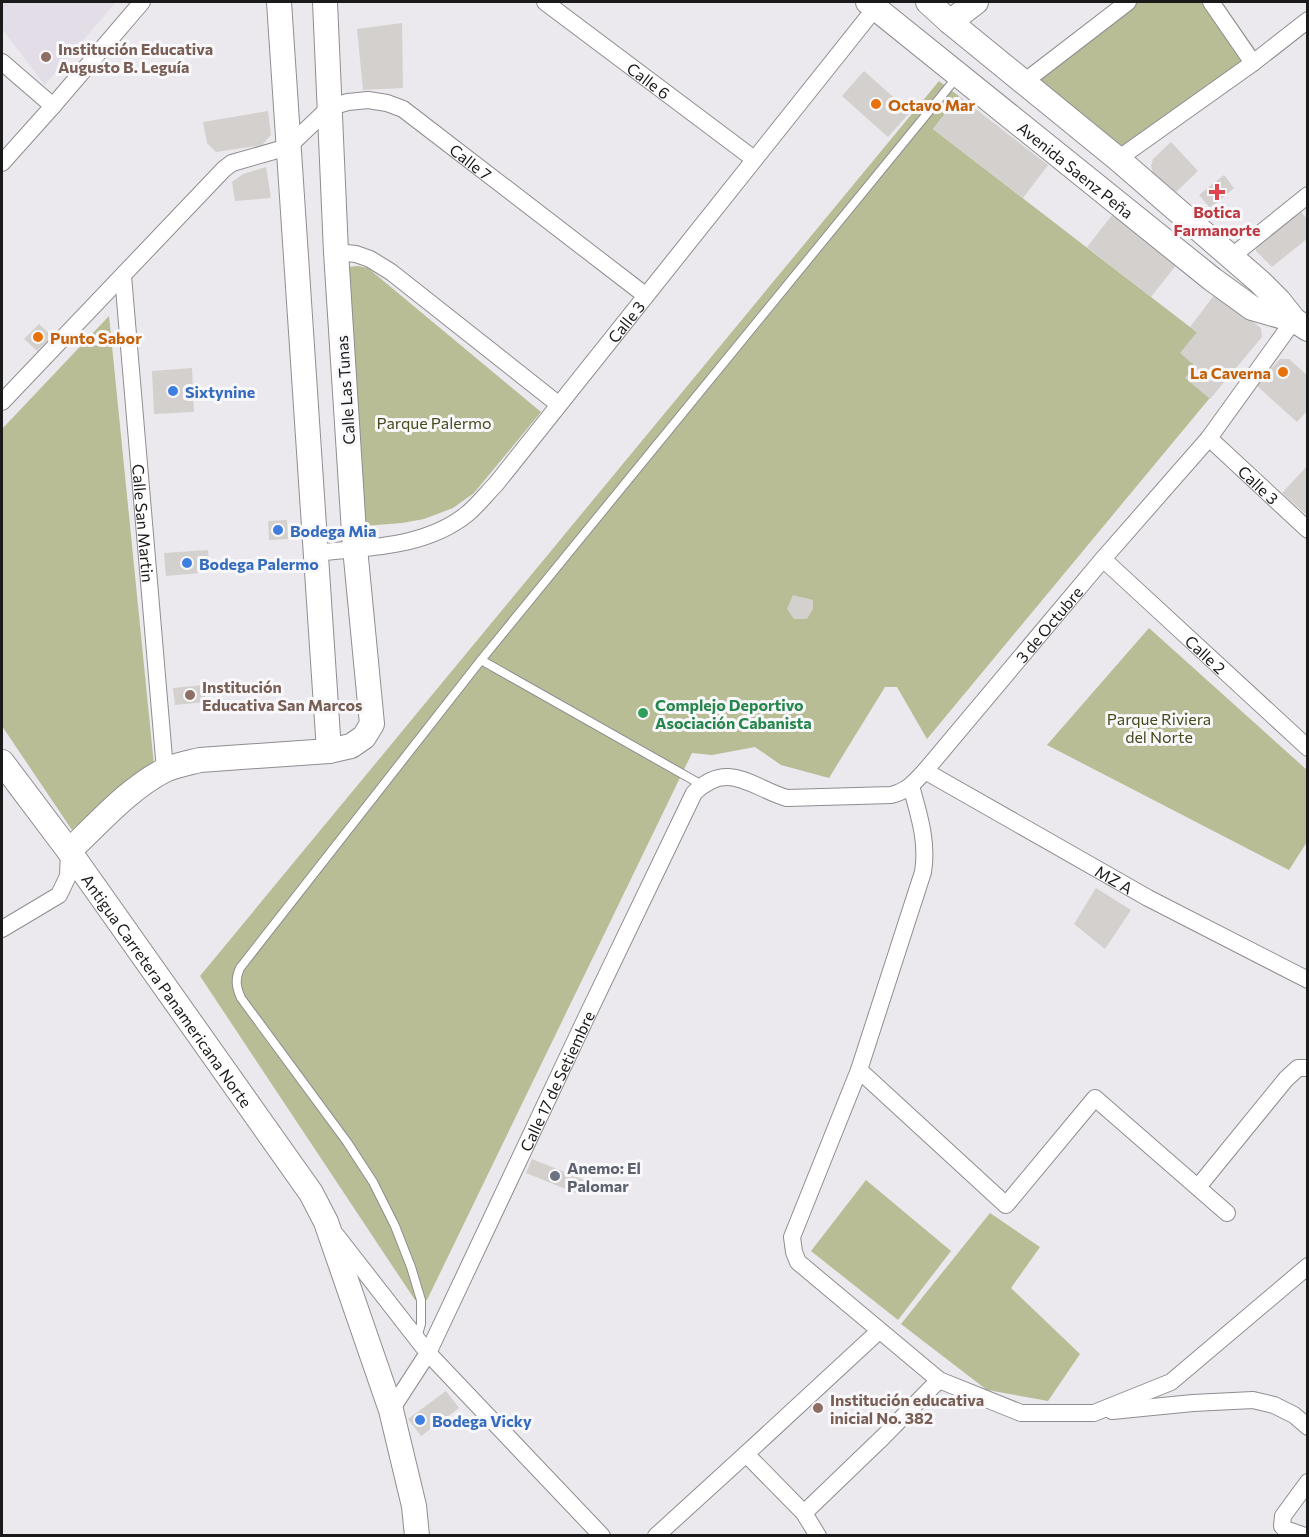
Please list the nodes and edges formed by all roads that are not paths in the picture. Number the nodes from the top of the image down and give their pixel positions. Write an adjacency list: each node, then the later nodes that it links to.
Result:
1 (142, 2): 16 (street)
2 (279, 2): 18 (main road)
3 (325, 2): 17 (main road, Calle Las Tunas)
4 (545, 2): 19 (street, Calle 6)
5 (928, 2): 11 (main road, Avenida Saenz Peña)
6 (976, 2): 11 (main road)
7 (1128, 2): 15 (street)
8 (1211, 2): 13 (street)
9 (874, 3): 14 (main road, Avenida Saenz Peña); 19 (street, Calle 3)
10 (1308, 20): 13 (street)
11 (950, 22): 15 (main road, Avenida Saenz Peña)
12 (2, 62): 16 (street)
13 (1253, 63): 20 (street)
14 (959, 75): 27 (main road, Avenida Saenz Peña); 35 (lane)
15 (1024, 82): 20 (main road, Avenida Saenz Peña)
16 (53, 106): 21 (street)
17 (330, 107): 18 (street); 23 (main road, Calle Las Tunas); 26 (street, Calle 7)
18 (288, 147): 25 (street); 33 (main road)
19 (754, 159): 26 (street, Calle 3)
20 (1118, 159): 24 (main road, Avenida Saenz Peña)
21 (2, 163)
22 (1308, 195): 24 (street)
23 (336, 252): 29 (street); 32 (main road, Calle Las Tunas)
24 (1232, 257): 27 (main road, Avenida Saenz Peña)
25 (123, 276): 28 (street); 39 (street, Calle San Martin)
26 (645, 295): 29 (street, Calle 3)
27 (1301, 325): 30 (street, 3 de Octubre)
28 (2, 402)
29 (558, 404): 32 (street, Calle 3)
30 (1209, 438): 31 (street, Calle 3); 34 (street, 3 de Octubre)
31 (1308, 530)
32 (355, 548): 33 (street, Calle 3); 37 (main road, Calle Las Tunas)
33 (316, 553): 37 (main road)
34 (1103, 559): 36 (street, Calle 2); 40 (street, 3 de Octubre)
35 (481, 660): 41 (lane); 53 (lane)
36 (1308, 748)
37 (329, 751): 39 (main road, Calle Las Tunas)
38 (2, 762): 43 (main road, Antigua Carretera Panamericana Norte)
39 (165, 770): 43 (main road, Calle Las Tunas)
40 (925, 771): 42 (street, 3 de Octubre); 45 (street, MZ A)
41 (702, 785): 42 (street, 3 de Octubre); 54 (street, Calle 17 de Setiembre)
42 (911, 786): 47 (street)
43 (69, 851): 44 (street); 50 (main road, Antigua Carretera Panamericana Norte)
44 (2, 929)
45 (1308, 980)
46 (1308, 1068): 48 (street)
47 (859, 1070): 48 (street); 52 (street)
48 (1198, 1187): 49 (street)
49 (1227, 1213)
50 (326, 1222): 53 (street, Antigua Carretera Panamericana Norte); 56 (main road, Antigua Carretera Panamericana Norte)
51 (1306, 1272): 57 (street)
52 (879, 1331): 55 (street); 59 (street)
53 (417, 1339): 54 (street, Antigua Carretera Panamericana Norte)
54 (428, 1353): 56 (street, Calle 17 de Setiembre); 63 (street, Antigua Carretera Panamericana Norte)
55 (939, 1380): 57 (street); 61 (street)
56 (391, 1410): 62 (main road, Antigua Carretera Panamericana Norte)
57 (1094, 1413): 58 (street)
58 (1308, 1427)
59 (746, 1454): 61 (street); 64 (street)
60 (1308, 1482): 66 (street)
61 (804, 1513): 65 (street)
62 (417, 1536)
63 (602, 1536)
64 (656, 1536)
65 (818, 1536)
66 (1305, 1536)

